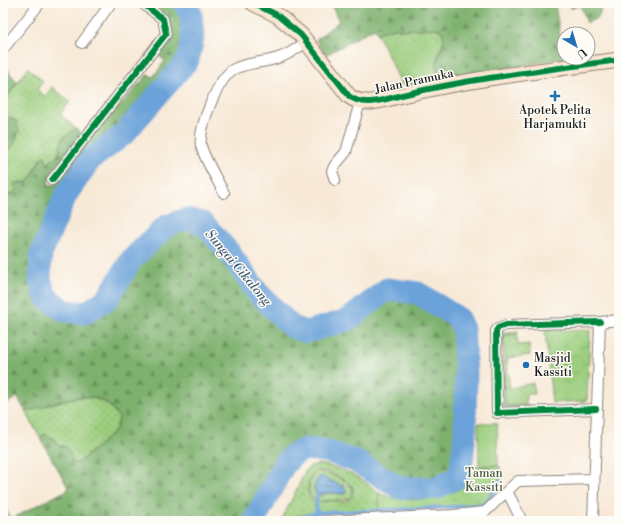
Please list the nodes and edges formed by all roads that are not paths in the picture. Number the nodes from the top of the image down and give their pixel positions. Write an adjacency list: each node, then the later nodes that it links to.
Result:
1 (40, 3): 7 (street)
2 (111, 3): 6 (street)
3 (142, 3): 10 (street)
4 (253, 3): 5 (street, Jalan Pramuka)
5 (307, 41): 9 (street, Jalan Pramuka); 12 (street)
6 (82, 43)
7 (3, 49)
8 (619, 60): 9 (street, Jalan Pramuka)
9 (360, 102): 11 (street)
10 (52, 180)
11 (335, 180)
12 (224, 193)
13 (619, 320): 14 (street)
14 (600, 322): 15 (street); 15 (street)
15 (596, 409): 16 (street)
16 (594, 479): 17 (street); 21 (street)
17 (507, 491): 18 (street); 20 (street)
18 (453, 518): 19 (street)
19 (326, 521)
20 (520, 521)
21 (594, 521)

